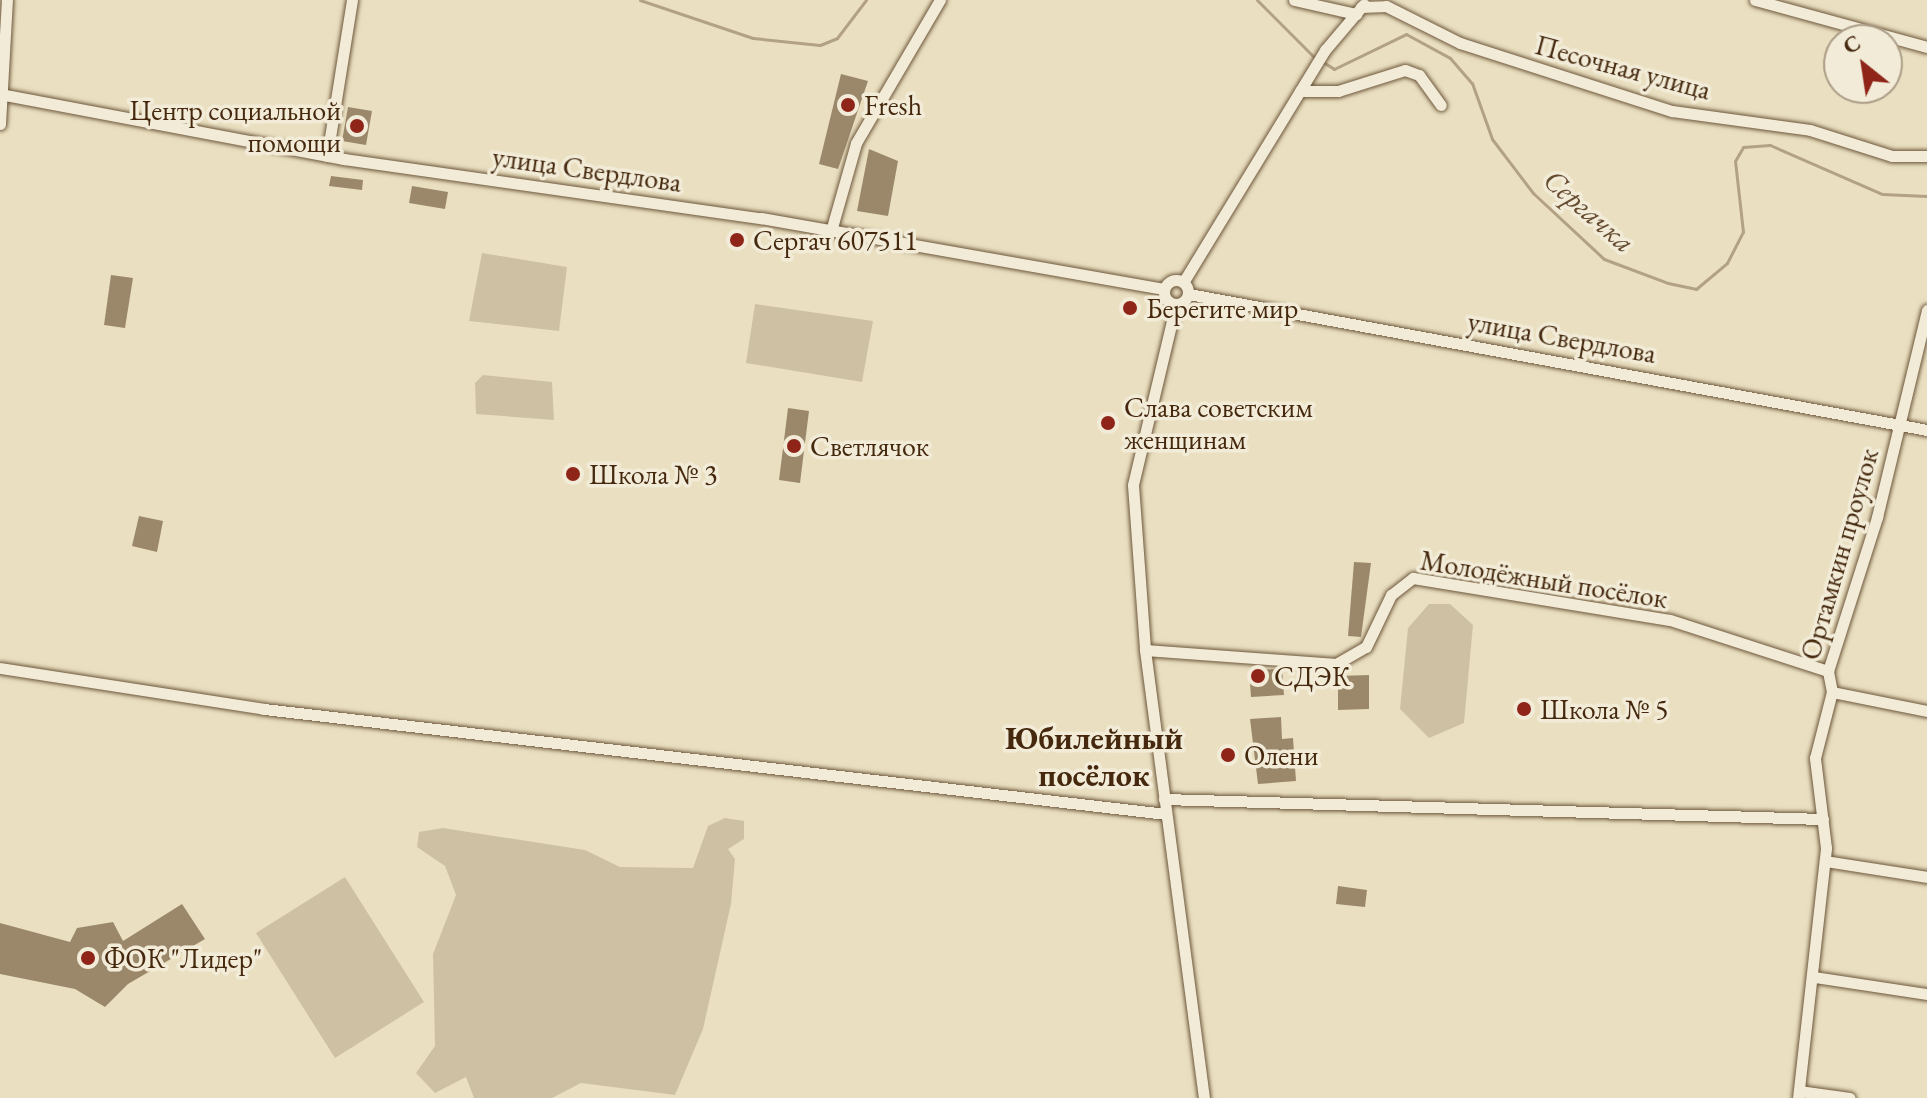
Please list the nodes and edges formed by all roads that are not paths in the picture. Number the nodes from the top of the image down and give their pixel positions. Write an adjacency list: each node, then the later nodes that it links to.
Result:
1 (7, 0): 10 (street)
2 (352, 0): 13 (street)
3 (940, 0): 15 (street)
4 (1294, 0): 7 (street, Песочная улица)
5 (1755, 0): 6 (street)
6 (1776, 3): 8 (street)
7 (1361, 7): 9 (street); 14 (street, Песочная улица)
8 (1927, 47)
9 (1300, 91): 11 (street); 16 (street)
10 (1, 95): 12 (street); 13 (street, улица Свердлова)
11 (1441, 105)
12 (0, 124)
13 (327, 156): 15 (street, улица Свердлова)
14 (1927, 156)
15 (831, 231): 17 (street, улица Свердлова)
16 (1184, 281): 17 (street); 18 (street)
17 (1164, 289): 19 (street)
18 (1189, 294): 19 (street); 21 (street, улица Свердлова)
19 (1176, 304): 23 (street)
20 (1927, 310): 21 (street, Ортамкин проулок)
21 (1899, 424): 22 (street, улица Свердлова); 25 (street, Ортамкин проулок)
22 (1927, 430)
23 (1145, 650): 25 (street, Молодёжный посёлок); 28 (street)
24 (0, 668): 29 (street)
25 (1828, 671): 26 (street, Ортамкин проулок)
26 (1832, 692): 27 (street); 30 (street, Ортамкин проулок)
27 (1927, 711)
28 (1164, 799): 29 (street); 30 (street)
29 (1166, 814): 36 (street)
30 (1823, 819): 31 (street, Ортамкин проулок)
31 (1825, 861): 32 (street); 33 (street, Ортамкин проулок)
32 (1927, 877)
33 (1814, 977): 34 (street); 35 (street, Ортамкин проулок)
34 (1927, 994)
35 (1798, 1094): 37 (street)
36 (1204, 1098)
37 (1850, 1098)

